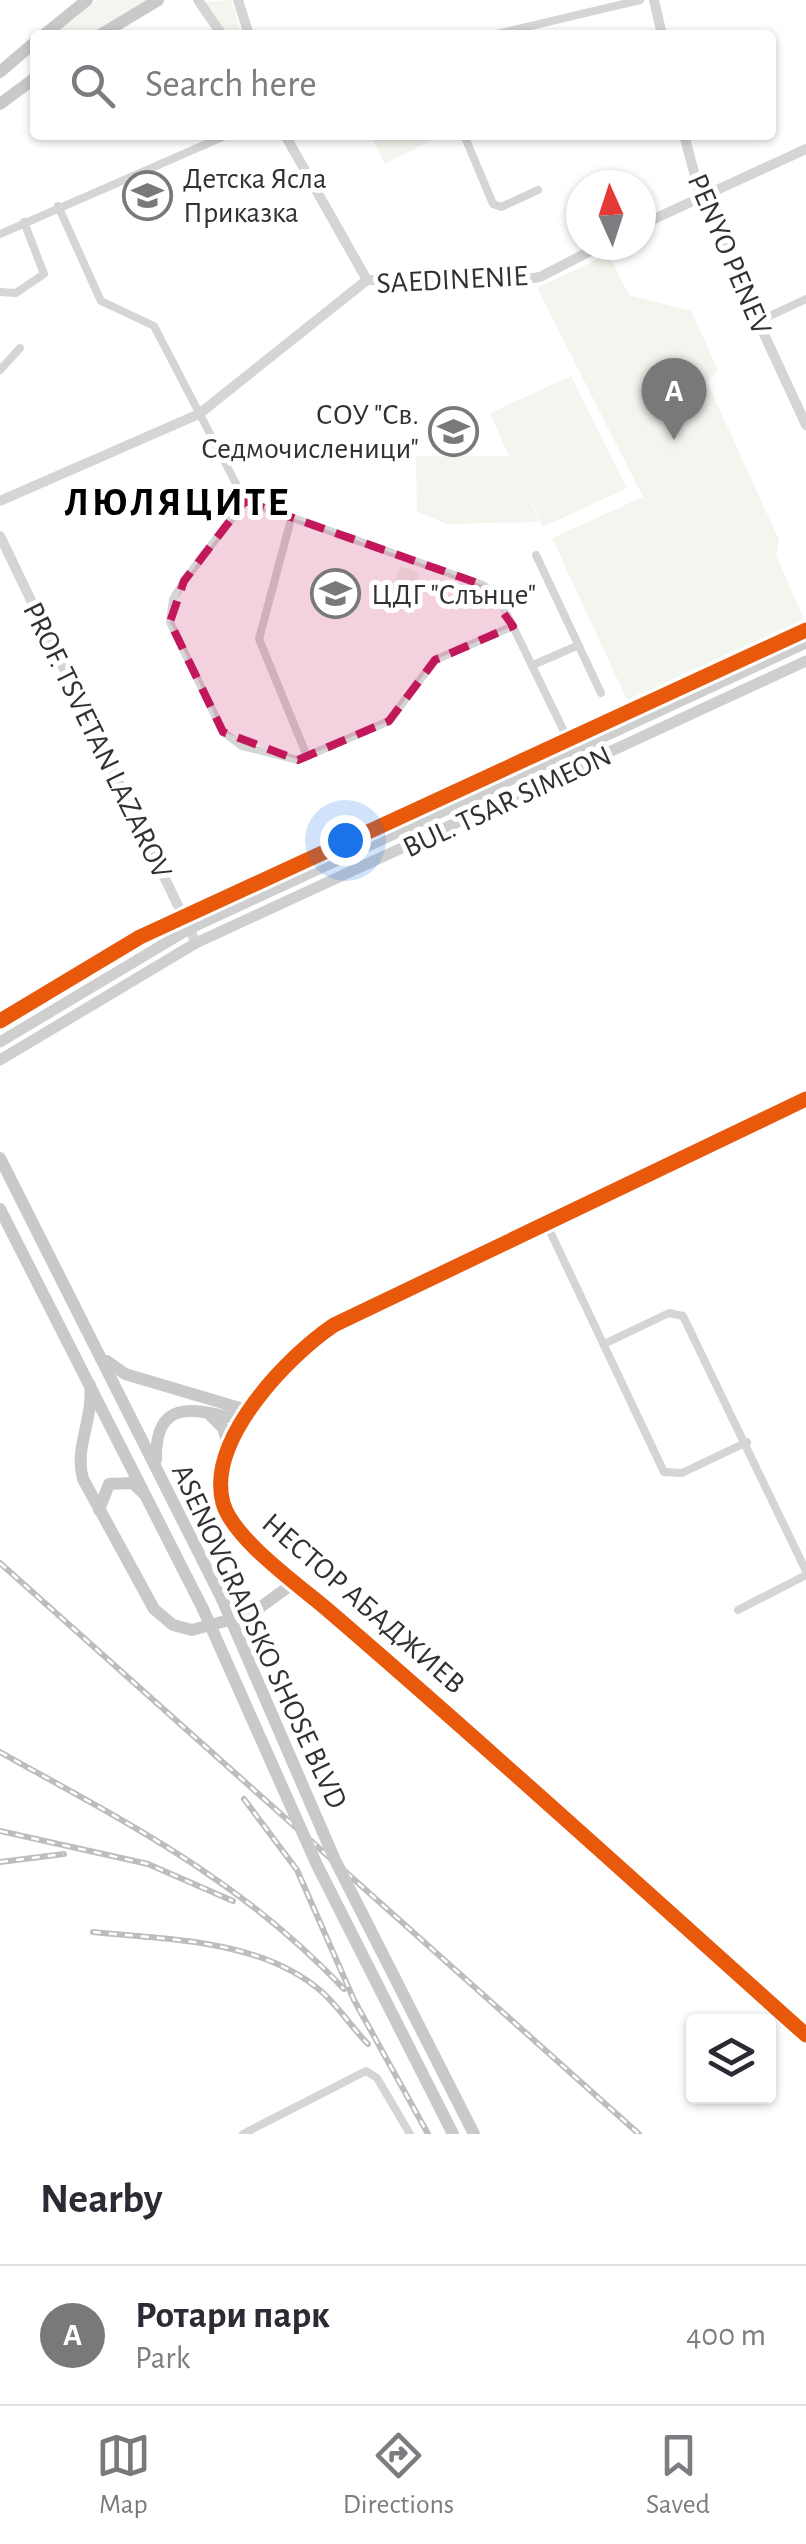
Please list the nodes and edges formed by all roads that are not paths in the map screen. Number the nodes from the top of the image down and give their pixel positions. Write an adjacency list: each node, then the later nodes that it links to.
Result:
1 (87, 0): 7 (main road)
2 (158, 0): 8 (main road)
3 (198, 0): 9 (street)
4 (238, 0): 10 (street)
5 (640, 0): 11 (street)
6 (654, 0): 12 (street)
7 (50, 30)
8 (108, 30)
9 (219, 30)
10 (247, 30)
11 (513, 30)
12 (661, 30)
13 (30, 46): 14 (main road)
14 (0, 72)
15 (30, 82): 16 (main road)
16 (0, 104)
17 (215, 140): 24 (street)
18 (289, 140): 29 (street)
19 (466, 140): 22 (street)
20 (685, 140): 23 (street, PENYO PENEV)
21 (806, 148): 23 (street)
22 (538, 190)
23 (701, 198): 25 (street); 32 (street, PENYO PENEV)
24 (58, 206): 26 (street); 35 (street)
25 (656, 218)
26 (24, 222): 27 (street); 30 (street)
27 (0, 234)
28 (572, 260): 29 (street, SAEDINENIE)
29 (366, 280): 35 (street, SAEDINENIE)
30 (0, 292)
31 (806, 299): 32 (street)
32 (757, 322): 36 (street, PENYO PENEV)
33 (20, 348): 34 (street)
34 (0, 370)
35 (199, 414): 37 (street, SAEDINENIE); 38 (street)
36 (806, 425)
37 (0, 501)
38 (245, 502): 39 (street); 49 (street)
39 (292, 519): 42 (street); 49 (street)
40 (0, 536): 50 (street, PROF. TSVETAN LAZAROV)
41 (536, 555): 44 (street)
42 (513, 626): 46 (street); 49 (street)
43 (806, 643): 48 (main road, BUL. TSAR SIMEON)
44 (579, 645): 46 (street); 47 (street)
45 (806, 661): 51 (main road, BUL. TSAR SIMEON)
46 (533, 665): 48 (street)
47 (601, 692)
48 (574, 752): 50 (main road, BUL. TSAR SIMEON)
49 (308, 756)
50 (189, 930): 51 (street, PROF. TSVETAN LAZAROV); 52 (main road, BUL. TSAR SIMEON)
51 (196, 943): 53 (main road, BUL. TSAR SIMEON)
52 (0, 1042)
53 (0, 1060)
54 (806, 1099): 57 (street, НЕСТОР АБАДЖИЕВ)
55 (0, 1158): 59 (main road, ASENOVGRADSKO SHOSE BLVD)
56 (0, 1209): 60 (main road, ASENOVGRADSKO SHOSE BLVD)
57 (547, 1225): 58 (street); 62 (street, НЕСТОР АБАДЖИЕВ)
58 (604, 1344): 63 (street); 63 (street)
59 (104, 1358): 62 (main road); 65 (main road, ASENOVGRADSKO SHOSE BLVD)
60 (89, 1378): 66 (main road, ASENOVGRADSKO SHOSE BLVD); 67 (main road)
61 (207, 1412): 62 (main road); 64 (main road); 65 (main road)
62 (247, 1416): 64 (street, НЕСТОР АБАДЖИЕВ)
63 (747, 1442): 68 (street)
64 (230, 1449): 69 (street, НЕСТОР АБАДЖИЕВ)
65 (156, 1468): 75 (main road, ASENOVGRADSKO SHOSE BLVD, bridge)
66 (147, 1496): 67 (main road); 74 (main road, ASENOVGRADSKO SHOSE BLVD, bridge)
67 (99, 1510): 69 (main road)
68 (806, 1573): 70 (street)
69 (295, 1582): 71 (street, НЕСТОР АБАДЖИЕВ)
70 (738, 1610)
71 (806, 2034)
72 (244, 2134): 73 (street)
73 (410, 2134)
74 (453, 2134)
75 (474, 2134)

